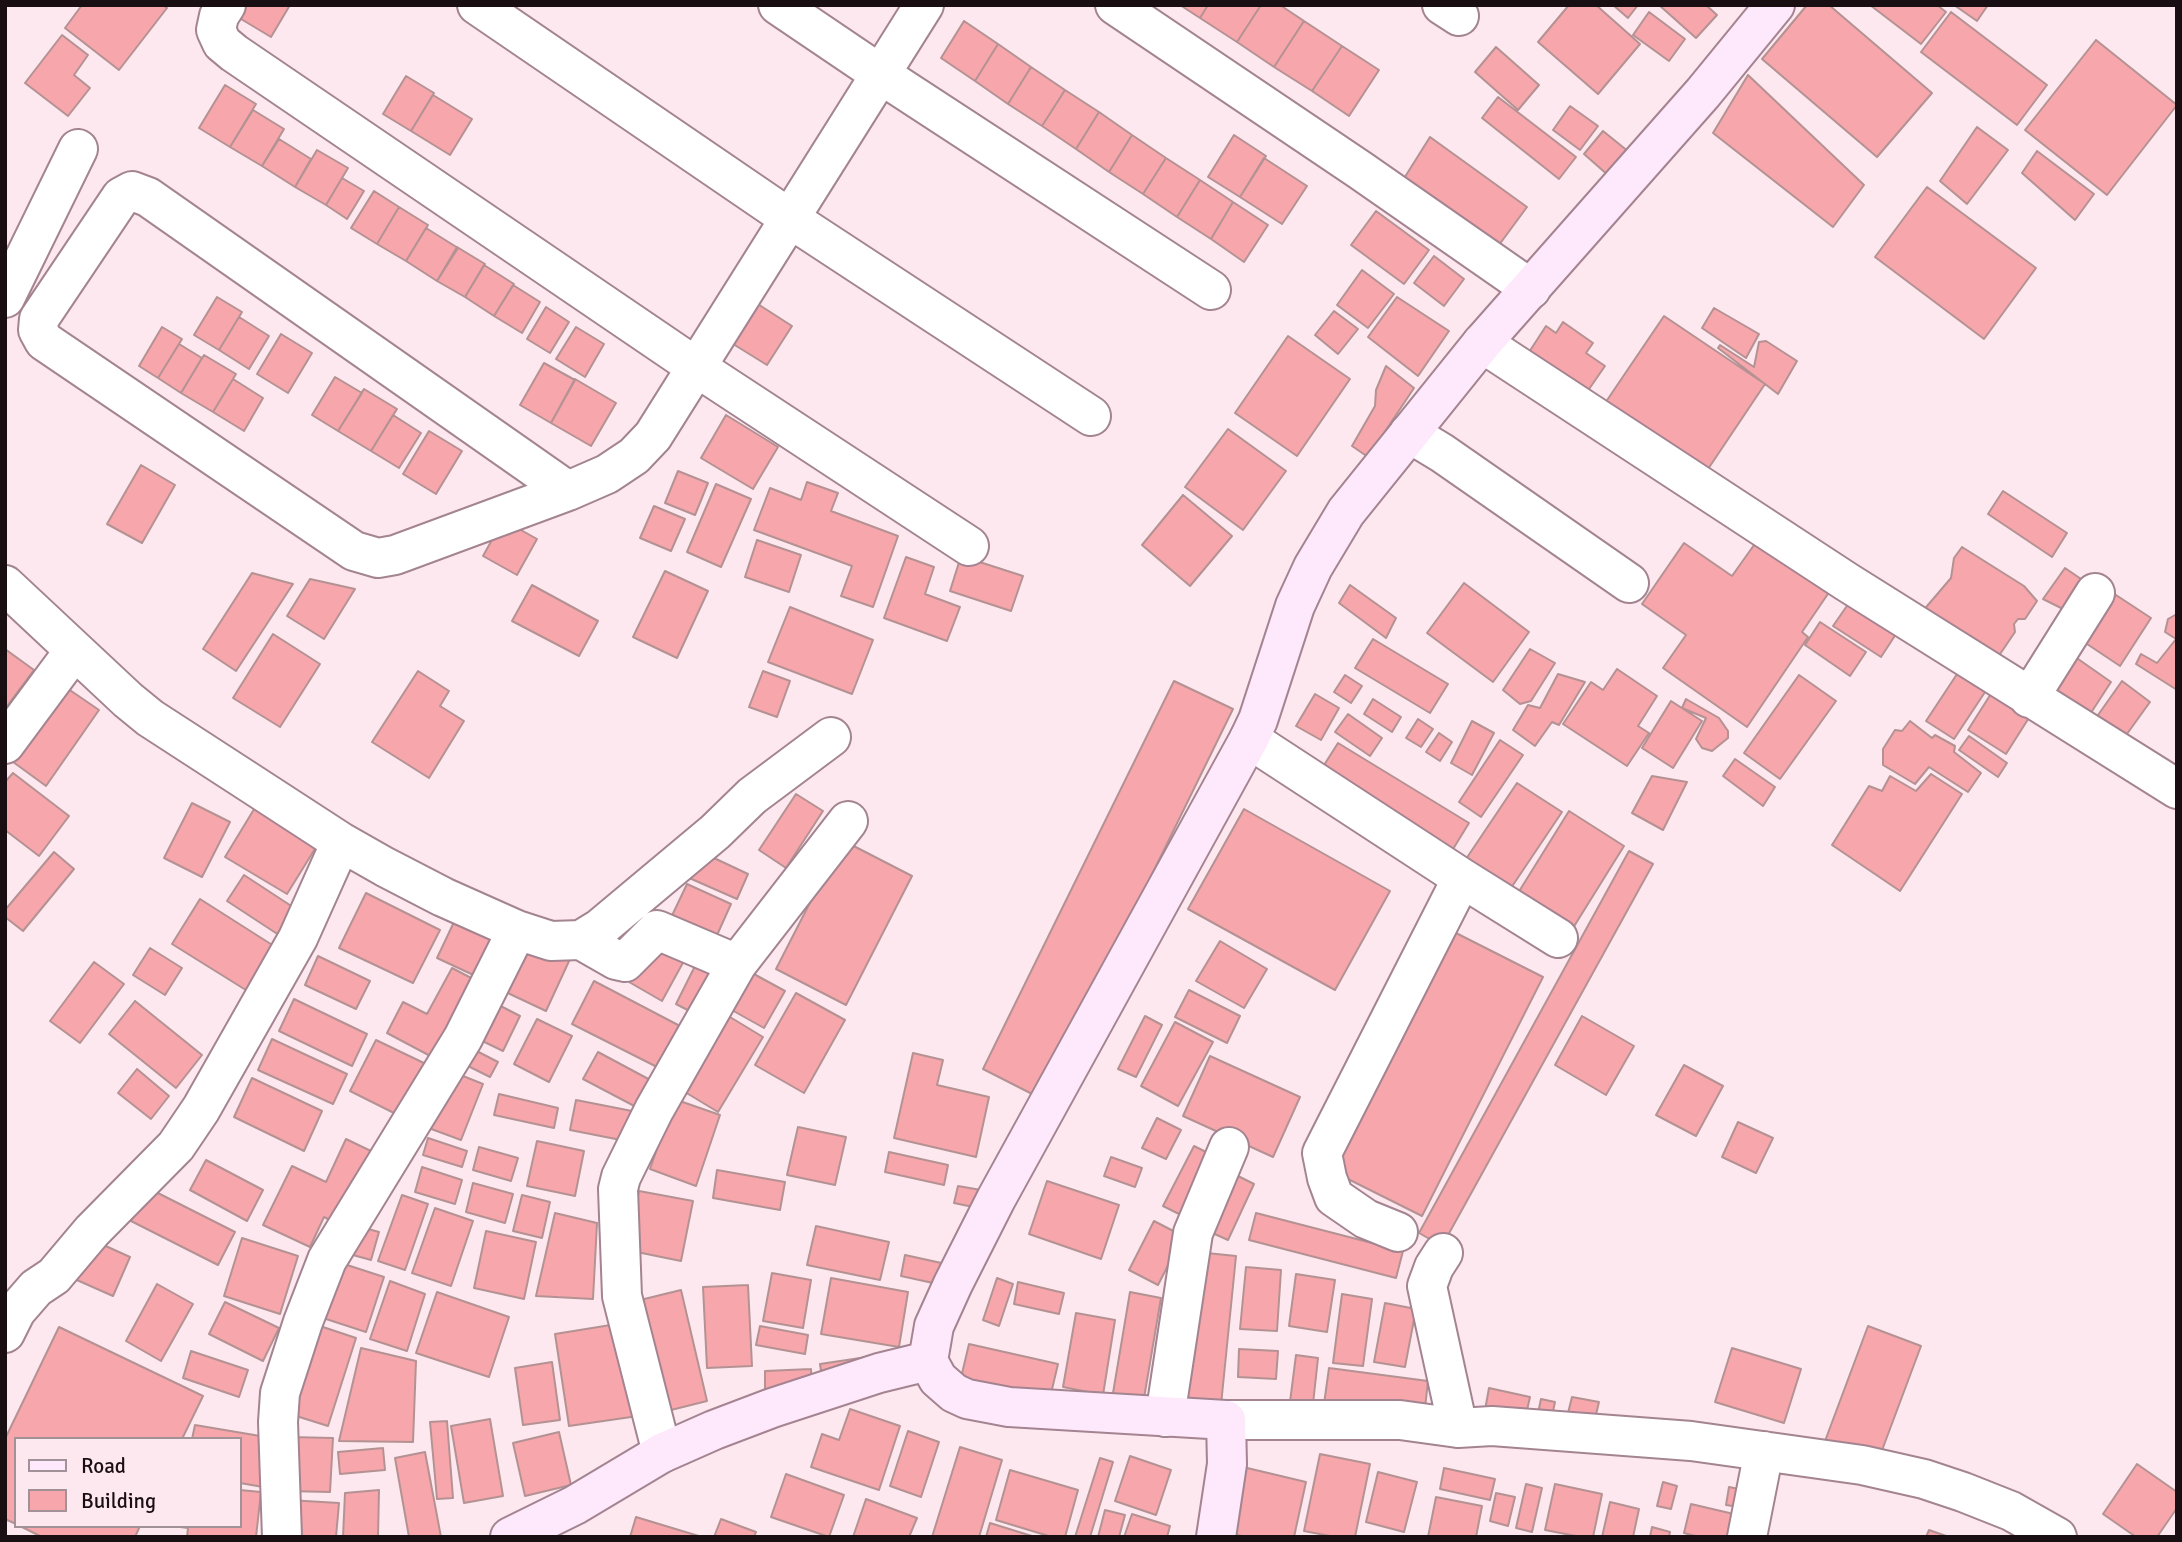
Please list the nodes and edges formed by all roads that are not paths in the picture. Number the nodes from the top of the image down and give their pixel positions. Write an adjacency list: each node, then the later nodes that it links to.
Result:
1 (226, 5): 14 (street)
2 (477, 5): 9 (street)
3 (778, 5): 7 (street)
4 (924, 5): 7 (street)
5 (1115, 5): 10 (street)
6 (1775, 5): 10 (street)
7 (880, 75): 9 (street); 11 (street)
8 (79, 149): 12 (street)
9 (789, 218): 14 (street); 15 (street)
10 (1531, 289): 13 (street)
11 (1211, 290)
12 (5, 298)
13 (1482, 343): 16 (street); 23 (street)
14 (696, 367): 17 (street); 18 (street)
15 (1091, 416)
16 (1409, 433): 19 (street); 25 (street)
17 (568, 491): 17 (street)
18 (969, 546)
19 (1629, 583)
20 (5, 585): 22 (street)
21 (2095, 593): 23 (street)
22 (74, 651): 26 (street); 29 (street)
23 (2029, 698): 27 (street)
24 (831, 737): 33 (street)
25 (1248, 739): 30 (street); 39 (street)
26 (5, 744)
27 (2177, 789)
28 (848, 821): 34 (street)
29 (341, 842): 31 (street); 38 (street)
30 (1462, 878): 32 (street); 36 (street)
31 (517, 930): 33 (street); 45 (street)
32 (1558, 937)
33 (581, 940): 34 (street)
34 (737, 964): 44 (street)
35 (1229, 1147): 40 (street)
36 (1398, 1232)
37 (1443, 1253): 42 (street)
38 (5, 1333)
39 (928, 1361): 40 (street); 44 (street)
40 (1165, 1417): 41 (street)
41 (1226, 1420): 42 (street); 47 (street)
42 (1458, 1428): 43 (street)
43 (1764, 1451): 48 (street); 49 (street)
44 (662, 1453): 46 (street)
45 (282, 1537)
46 (510, 1537)
47 (1216, 1537)
48 (1747, 1537)
49 (2057, 1537)

